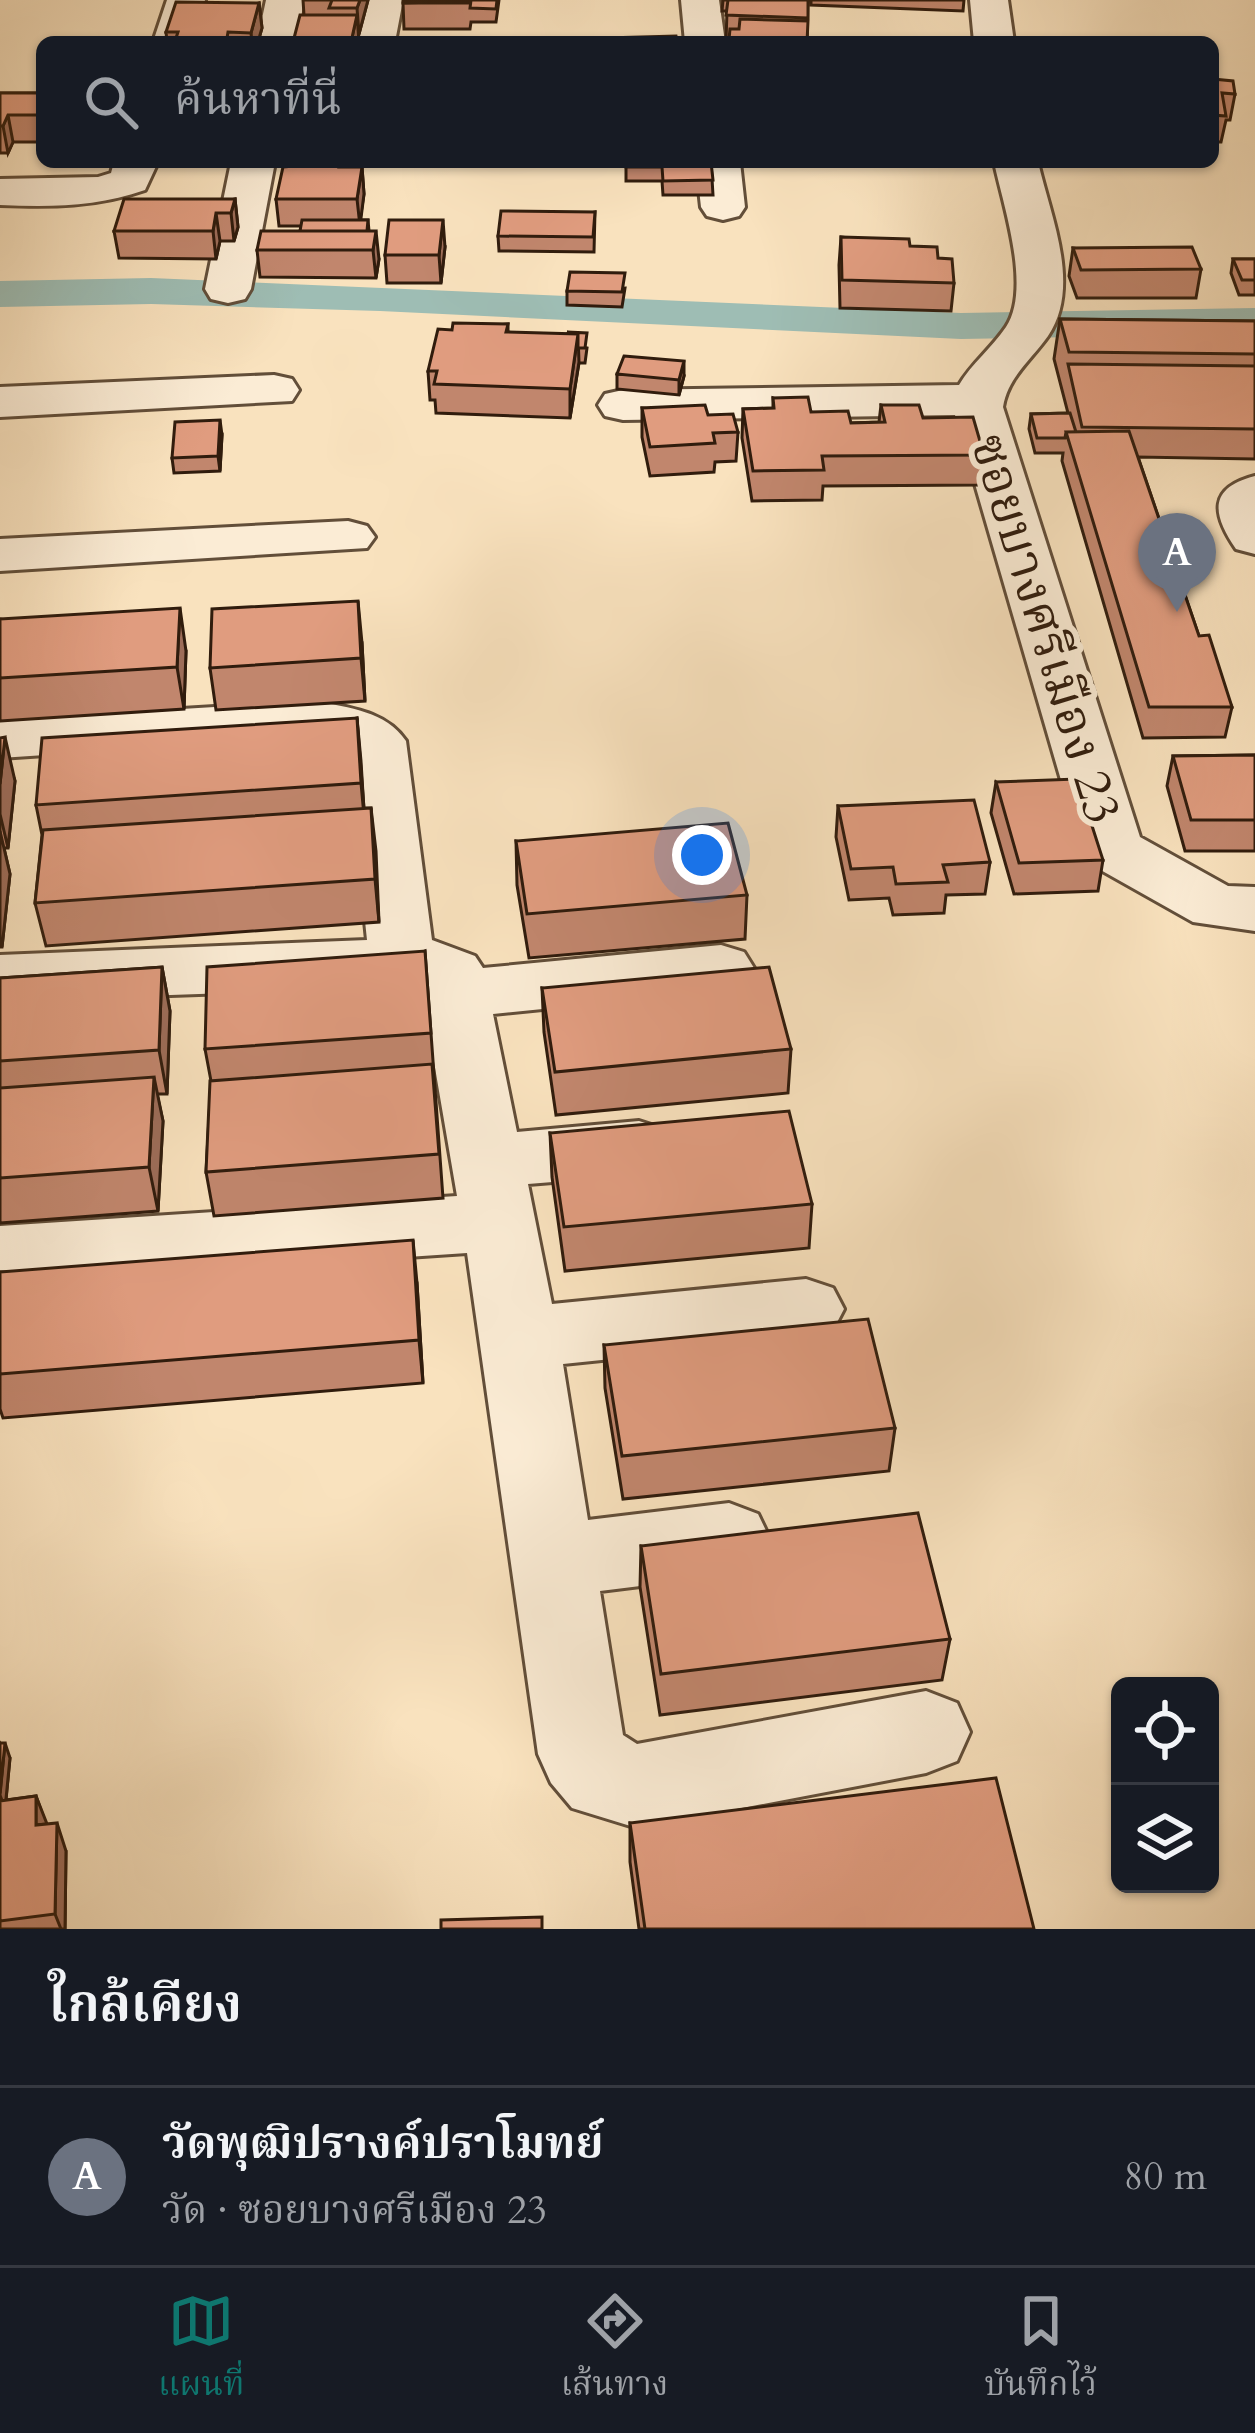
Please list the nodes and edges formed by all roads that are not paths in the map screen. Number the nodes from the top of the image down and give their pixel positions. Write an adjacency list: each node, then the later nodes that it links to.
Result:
1 (186, 0): 6 (street)
2 (285, 0): 7 (street)
3 (384, 0): 8 (street)
4 (700, 0): 9 (street)
5 (989, 0): 10 (street)
6 (175, 36)
7 (278, 36)
8 (376, 36)
9 (704, 36)
10 (993, 36)
11 (134, 168): 15 (street)
12 (252, 168): 17 (street)
13 (719, 168): 16 (street)
14 (1017, 168): 18 (street, ซอยบางศรีเมือง 23)
15 (0, 193)
16 (723, 207)
17 (228, 289)
18 (1006, 358): 19 (street); 22 (street); 28 (street, ซอยบางศรีเมือง 23)
19 (715, 377)
20 (274, 390): 21 (street)
21 (0, 402)
22 (623, 405)
23 (1255, 492): 25 (street)
24 (348, 537): 26 (street)
25 (1255, 538)
26 (0, 555)
27 (0, 739): 31 (street)
28 (1255, 909)
29 (721, 968): 31 (street)
30 (0, 978): 31 (street)
31 (429, 978): 33 (street)
32 (703, 1142): 33 (street)
33 (494, 1191): 34 (street); 36 (street)
34 (0, 1255)
35 (806, 1309): 36 (street)
36 (520, 1338): 38 (street)
37 (812, 1529): 38 (street)
38 (554, 1561): 39 (street)
39 (926, 1732)

